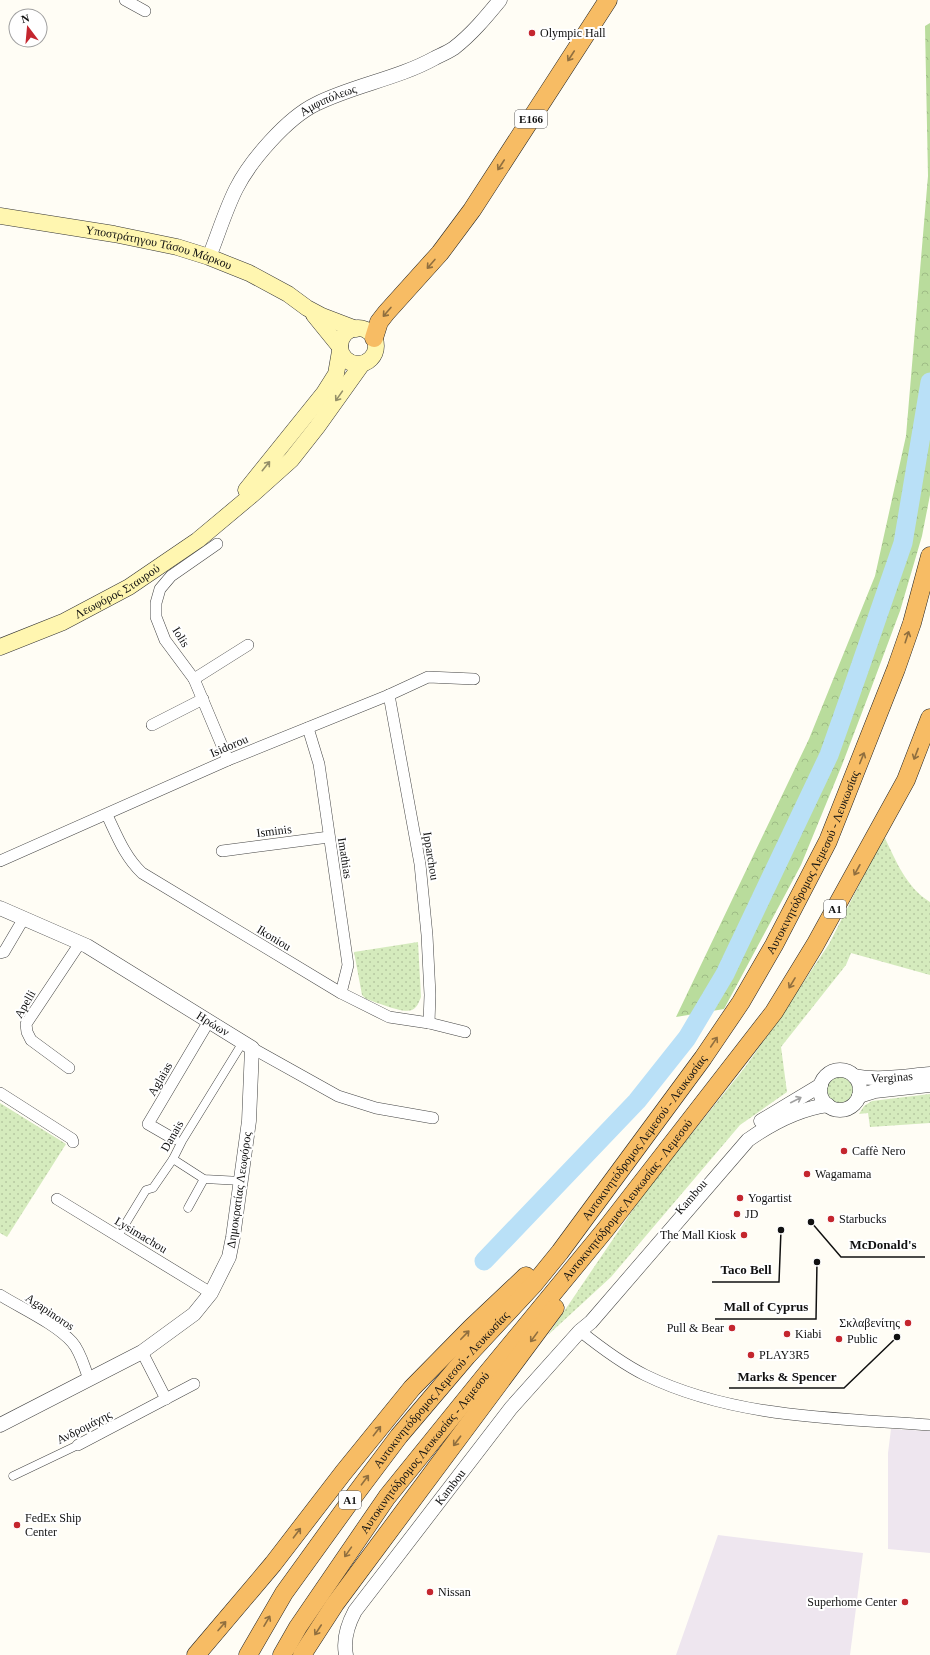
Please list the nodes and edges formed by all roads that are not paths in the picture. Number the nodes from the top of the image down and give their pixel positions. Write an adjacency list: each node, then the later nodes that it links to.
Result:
1 (125, 0): 4 (street)
2 (500, 0): 6 (street, Αμφιπόλεως)
3 (608, 0): 9 (highway, E166, one-way to 9)
4 (145, 11)
5 (0, 216): 6 (main road, Υποστράτηγου Τάσου Μάρκου)
6 (209, 257): 7 (main road, Υποστράτηγου Τάσου Μάρκου)
7 (307, 308): 8 (main road, Υποστράτηγου Τάσου Μάρκου); 10 (main road, Υποστράτηγου Τάσου Μάρκου)
8 (356, 329): 9 (main road); 10 (main road)
9 (374, 338): 11 (main road)
10 (340, 349): 11 (main road); 12 (main road, Λεωφόρος Σταυρού, one-way to 10)
11 (362, 364): 12 (main road, Λεωφόρος Σταυρού, one-way to 12)
12 (224, 518): 16 (main road, Λεωφόρος Σταυρού)
13 (217, 544): 17 (street, Iolis)
14 (930, 556): 52 (highway, Αυτοκινητόδρομος Λεμεσού - Λευκωσίας / A1, one-way to 14)
15 (248, 645): 17 (street)
16 (0, 647)
17 (194, 679): 20 (street, Iolis)
18 (474, 679): 19 (street, Isidorou)
19 (389, 695): 23 (street, Isidorou); 35 (street, Ipparchou)
20 (203, 699): 22 (street); 24 (street, Iolis)
21 (930, 718): 55 (highway, Αυτοκινητόδρομος Λευκωσίας - Λεμεσού / A1, one-way to 55)
22 (152, 725)
23 (308, 728): 24 (street, Isidorou); 26 (street, Imathias)
24 (228, 760): 25 (street, Isidorou)
25 (106, 815): 28 (street, Isidorou); 33 (street, Ikoniou)
26 (329, 837): 27 (street, Isminis); 33 (street, Imathias)
27 (222, 851)
28 (0, 861)
29 (0, 908): 30 (street, Ηρώων)
30 (24, 918): 31 (street, Ηρώων); 32 (street)
31 (80, 943): 34 (street, Ηρώων); 38 (street, Apelli)
32 (0, 953)
33 (341, 993): 35 (street, Ikoniou)
34 (209, 1021): 37 (street, Ηρώων); 47 (street, Aglaias)
35 (429, 1023): 36 (street, Ikoniou)
36 (465, 1032)
37 (247, 1045): 46 (street, Ηρώων); 49 (street, Danais); 51 (street, Δημοκρατίας Λεωφόρος)
38 (69, 1068)
39 (930, 1074): 40 (street, Verginas)
40 (854, 1076): 41 (street); 44 (street)
41 (821, 1085): 45 (street); 59 (street, Kambou, one-way to 41)
42 (930, 1085): 44 (street, Verginas)
43 (0, 1093): 48 (street)
44 (859, 1096): 45 (street)
45 (828, 1105): 59 (street, Kambou)
46 (433, 1118)
47 (174, 1139)
48 (73, 1142)
49 (173, 1159): 50 (street); 56 (street, Danais)
50 (204, 1179): 51 (street); 54 (street)
51 (241, 1182): 57 (street, Δημοκρατίας Λεωφόρος)
52 (608, 1187): 68 (highway, one-way to 52); 69 (highway, Αυτοκινητόδρομος Λεμεσού - Λευκωσίας / A1, one-way to 52)
53 (57, 1199): 56 (street, Lysimachou)
54 (188, 1208)
55 (605, 1230): 70 (highway, Αυτοκινητόδρομος Λευκωσίας - Λεμεσού / A1, one-way to 70); 71 (highway, one-way to 71)
56 (118, 1236): 57 (street, Lysimachou)
57 (211, 1293): 60 (street, Δημοκρατίας Λεωφόρος)
58 (0, 1295): 61 (street, Agapinoros)
59 (580, 1331): 65 (street); 72 (street, Kambou)
60 (142, 1352): 61 (street, Δημοκρατίας Λεωφόρος); 63 (street)
61 (89, 1379): 64 (street, Δημοκρατίας Λεωφόρος)
62 (194, 1384): 63 (street, Ανδρομάχης)
63 (166, 1399): 66 (street, Ανδρομάχης)
64 (0, 1425)
65 (930, 1425)
66 (78, 1446): 67 (street, Ανδρομάχης)
67 (14, 1476)
68 (196, 1655)
69 (248, 1655)
70 (282, 1655)
71 (302, 1655)
72 (346, 1655)

